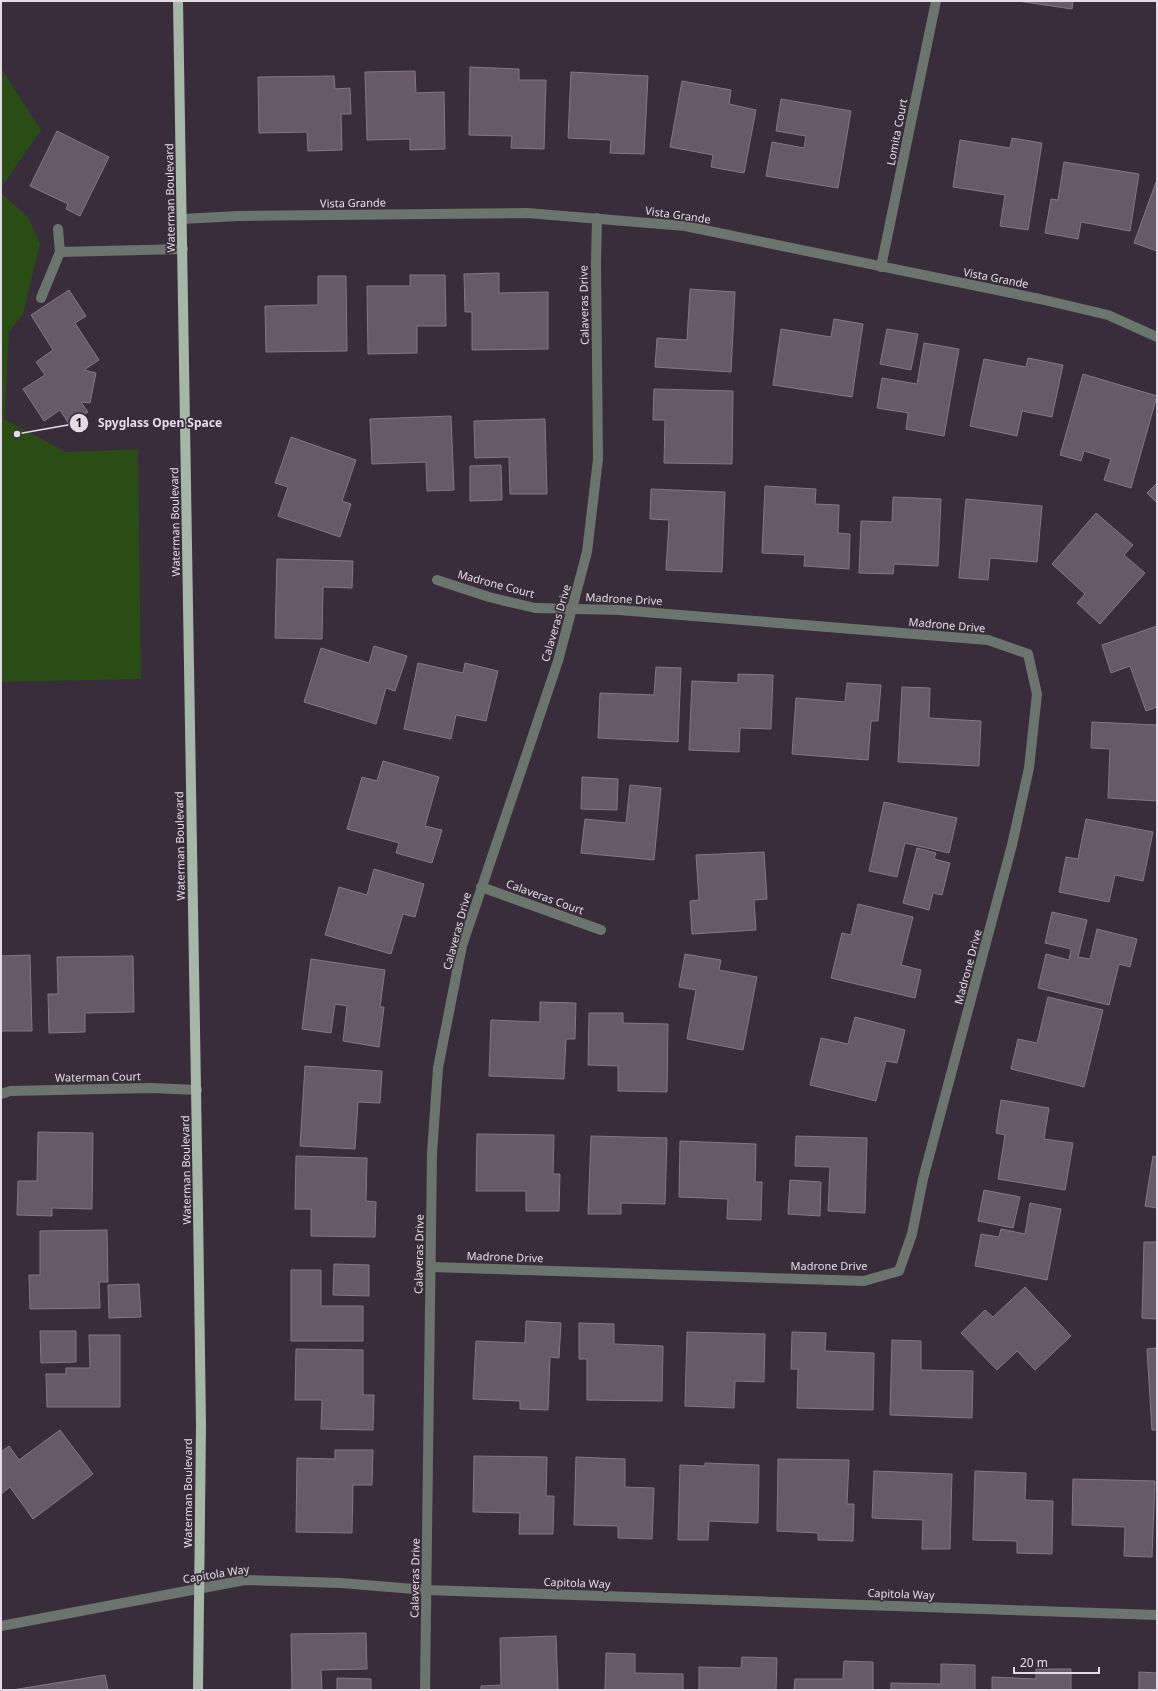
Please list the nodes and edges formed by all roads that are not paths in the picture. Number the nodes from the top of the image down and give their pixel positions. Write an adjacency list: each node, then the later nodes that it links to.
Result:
1 (178, 1): 4 (main road, Waterman Boulevard)
2 (936, 1): 8 (street, Lomita Court)
3 (597, 218): 4 (street, Vista Grande); 8 (street, Vista Grande); 12 (street, Calaveras Drive)
4 (182, 219): 6 (main road, Waterman Boulevard)
5 (58, 229): 7 (street)
6 (183, 249): 7 (street); 15 (main road, Waterman Boulevard)
7 (60, 252): 9 (street)
8 (881, 267): 10 (street, Vista Grande)
9 (41, 298)
10 (1157, 337)
11 (437, 580): 12 (street, Madrone Court)
12 (573, 609): 13 (street, Calaveras Drive); 17 (street, Madrone Drive)
13 (481, 887): 14 (street, Calaveras Court); 17 (street, Calaveras Drive)
14 (601, 930)
15 (197, 1090): 16 (street, Waterman Court); 18 (main road, Waterman Boulevard)
16 (1, 1094)
17 (430, 1267): 19 (street, Calaveras Drive)
18 (199, 1588): 19 (street, Capitola Way); 21 (street, Capitola Way); 22 (main road, Waterman Boulevard)
19 (426, 1590): 20 (street, Capitola Way); 23 (street, Calaveras Drive)
20 (1157, 1615)
21 (1, 1626)
22 (198, 1690)
23 (425, 1690)

